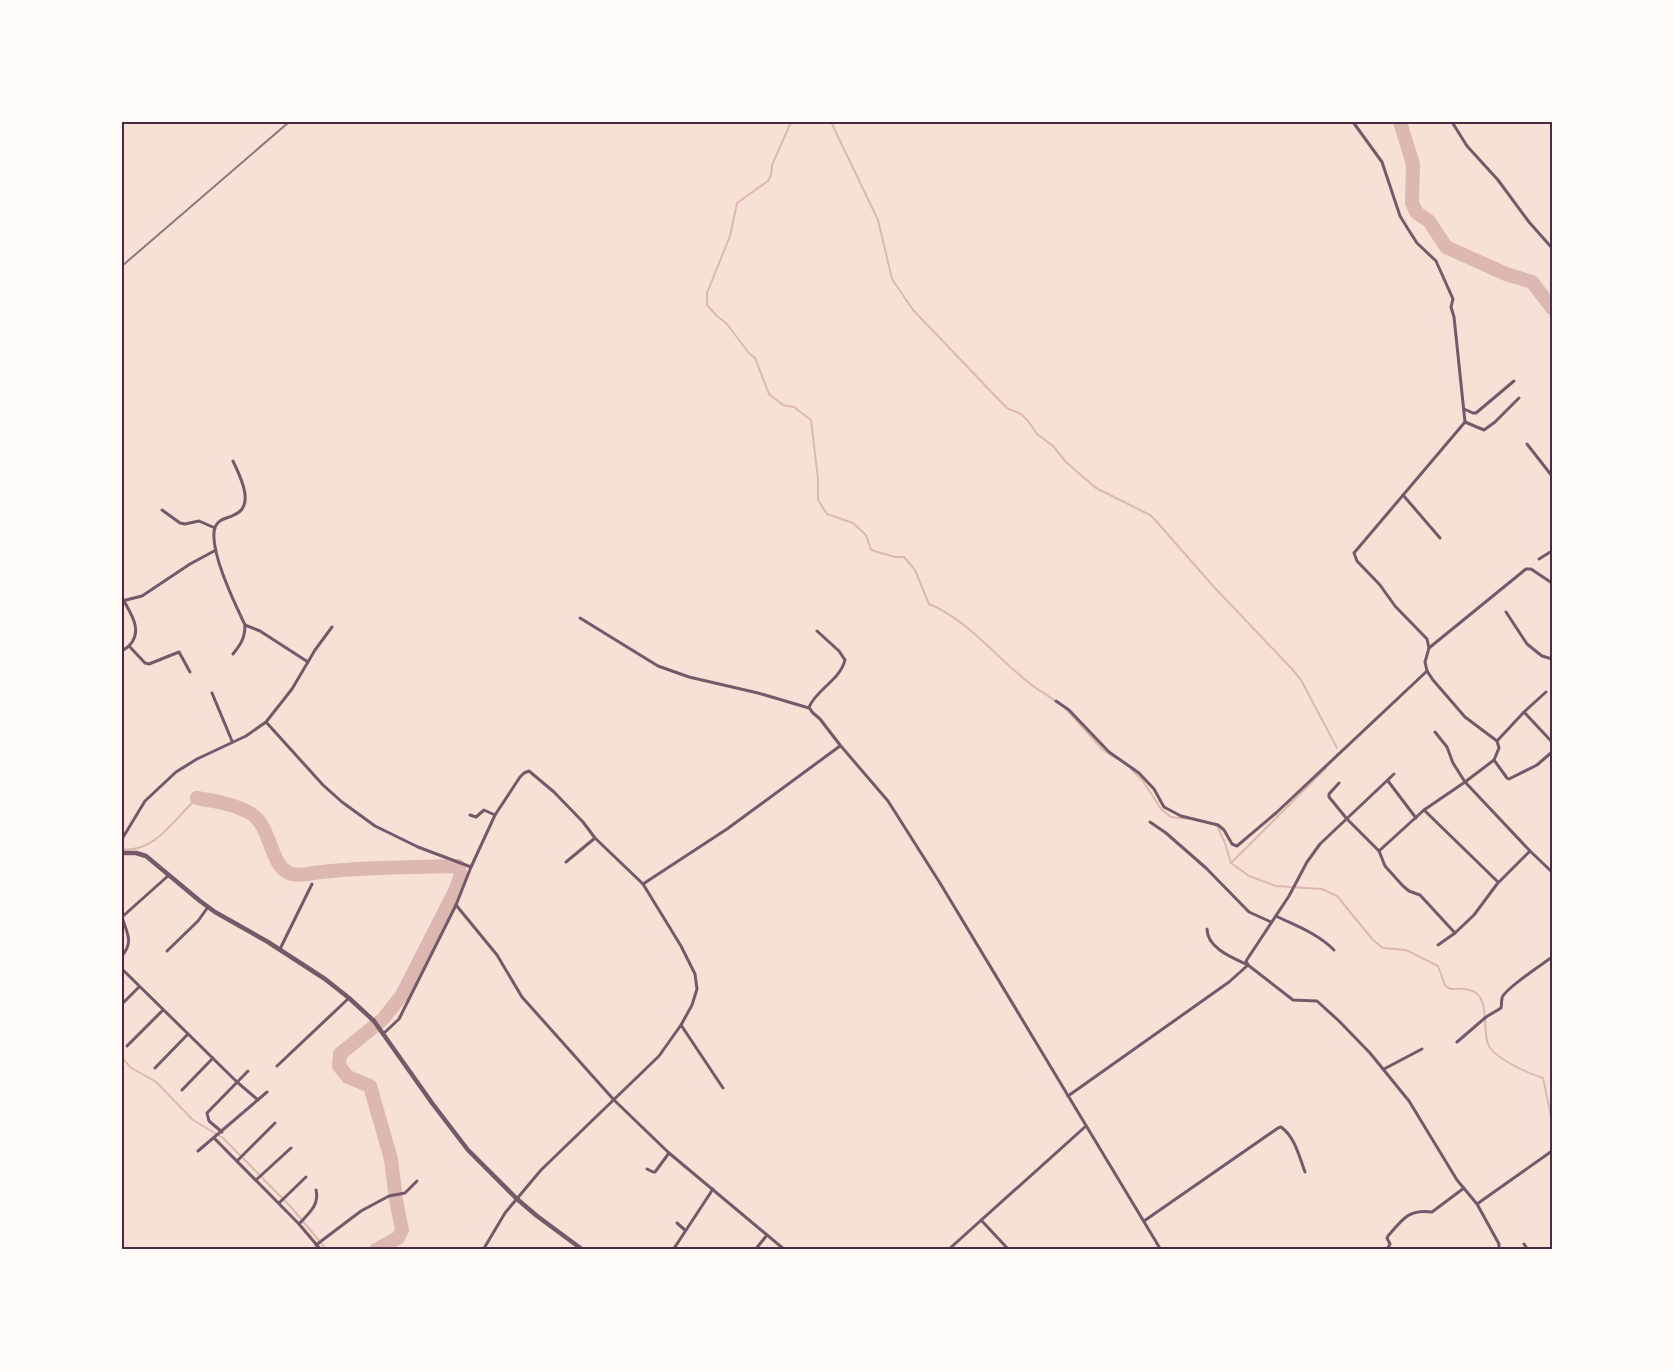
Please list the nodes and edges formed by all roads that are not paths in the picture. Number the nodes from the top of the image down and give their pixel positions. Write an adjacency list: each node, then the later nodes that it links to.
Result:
1 (1353, 122): 6 (street)
2 (1452, 122): 3 (street)
3 (1552, 248)
4 (1514, 381): 6 (street)
5 (1519, 398): 7 (street)
6 (1464, 409): 7 (street)
7 (1465, 422): 11 (street)
8 (1527, 444): 10 (street)
9 (233, 461): 13 (street)
10 (1552, 476)
11 (1403, 495): 14 (street); 26 (street)
12 (162, 510): 13 (street)
13 (215, 528): 15 (street)
14 (1440, 538)
15 (216, 550): 19 (street); 22 (street)
16 (1552, 551): 17 (street)
17 (1539, 559)
18 (1552, 583): 26 (street)
19 (123, 601): 25 (street)
20 (1506, 612): 29 (street)
21 (580, 618): 36 (street)
22 (245, 625): 28 (street); 30 (street)
23 (332, 627): 30 (street)
24 (817, 631): 36 (street)
25 (129, 646): 27 (street); 32 (street)
26 (1429, 648): 31 (street)
27 (122, 651)
28 (233, 654)
29 (1552, 659)
30 (308, 663): 38 (street)
31 (1427, 671): 35 (street); 41 (street)
32 (189, 672)
33 (1546, 692): 37 (street)
34 (212, 693): 40 (street)
35 (1056, 701)
36 (811, 709): 43 (street)
37 (1524, 712): 41 (street); 42 (street)
38 (266, 722): 40 (street); 62 (street)
39 (1435, 732): 48 (street)
40 (232, 741): 57 (street)
41 (1497, 741): 45 (street)
42 (1552, 742)
43 (840, 745): 67 (street); 102 (street)
44 (1552, 752): 45 (street)
45 (1494, 760): 48 (street)
46 (1395, 774): 47 (street)
47 (1388, 781): 53 (street); 54 (street)
48 (1465, 782): 50 (street); 59 (street)
49 (1339, 783): 54 (street)
50 (1424, 810): 53 (street); 65 (street)
51 (470, 815): 52 (street)
52 (495, 815): 56 (street); 62 (street)
53 (1416, 818): 58 (street)
54 (1347, 819): 58 (street); 71 (street)
55 (1150, 822): 72 (street)
56 (595, 838): 61 (street); 67 (street)
57 (122, 839)
58 (1378, 851): 74 (street)
59 (1530, 851): 63 (street); 65 (street)
60 (122, 853): 64 (street)
61 (566, 862)
62 (471, 867): 68 (street)
63 (1552, 872)
64 (169, 875): 69 (street); 70 (street)
65 (1498, 882): 74 (street)
66 (312, 884): 76 (street)
67 (643, 884): 87 (street)
68 (456, 905): 89 (street); 104 (street)
69 (208, 907): 76 (street); 78 (street)
70 (122, 916): 79 (street)
71 (1276, 916): 72 (street); 77 (street)
72 (1271, 922): 81 (street)
73 (1207, 929): 81 (street)
74 (1455, 933): 75 (street)
75 (1438, 945)
76 (280, 949): 84 (street)
77 (1334, 950)
78 (167, 951)
79 (122, 956)
80 (1552, 957): 90 (street)
81 (1248, 965): 96 (street); 102 (street)
82 (122, 969): 83 (street)
83 (139, 987): 85 (street); 86 (street)
84 (349, 998): 89 (street); 94 (street)
85 (122, 1005)
86 (164, 1010): 88 (street); 91 (street)
87 (681, 1025): 99 (street); 104 (street)
88 (188, 1034): 93 (street); 95 (street)
89 (383, 1034): 122 (street)
90 (1457, 1042)
91 (127, 1046)
92 (1422, 1049): 96 (street)
93 (213, 1058): 98 (street); 100 (street)
94 (277, 1066)
95 (155, 1068)
96 (1384, 1069): 119 (street)
97 (248, 1071): 98 (street)
98 (237, 1082): 103 (street); 107 (street)
99 (723, 1088)
100 (182, 1090)
101 (267, 1092): 103 (street)
102 (1068, 1096): 106 (street)
103 (258, 1100): 107 (street)
104 (614, 1100): 112 (street); 122 (street)
105 (275, 1123): 113 (street)
106 (1086, 1126): 125 (street); 126 (street)
107 (221, 1133): 108 (street)
108 (215, 1138): 110 (street); 113 (street)
109 (291, 1148): 117 (street)
110 (198, 1151)
111 (1552, 1151): 124 (street)
112 (669, 1153): 114 (street); 120 (street)
113 (238, 1160): 117 (street)
114 (647, 1168)
115 (1305, 1172): 126 (street)
116 (306, 1177): 123 (street)
117 (258, 1178): 123 (street)
118 (417, 1181): 131 (street)
119 (1464, 1188): 124 (street); 142 (street)
120 (713, 1189): 129 (street); 130 (street)
121 (316, 1190): 127 (street)
122 (517, 1199): 134 (street); 135 (street)
123 (279, 1204): 127 (street)
124 (1477, 1204): 143 (street)
125 (981, 1220): 139 (street); 140 (street)
126 (1144, 1221): 141 (street)
127 (301, 1222): 131 (street)
128 (677, 1223): 129 (street)
129 (685, 1230): 136 (street)
130 (767, 1235): 137 (street); 138 (street)
131 (319, 1242): 133 (street)
132 (1524, 1244): 144 (street)
133 (321, 1250)
134 (483, 1250)
135 (583, 1250)
136 (673, 1250)
137 (755, 1250)
138 (785, 1250)
139 (948, 1250)
140 (1009, 1250)
141 (1161, 1250)
142 (1387, 1250)
143 (1499, 1250)
144 (1528, 1250)

